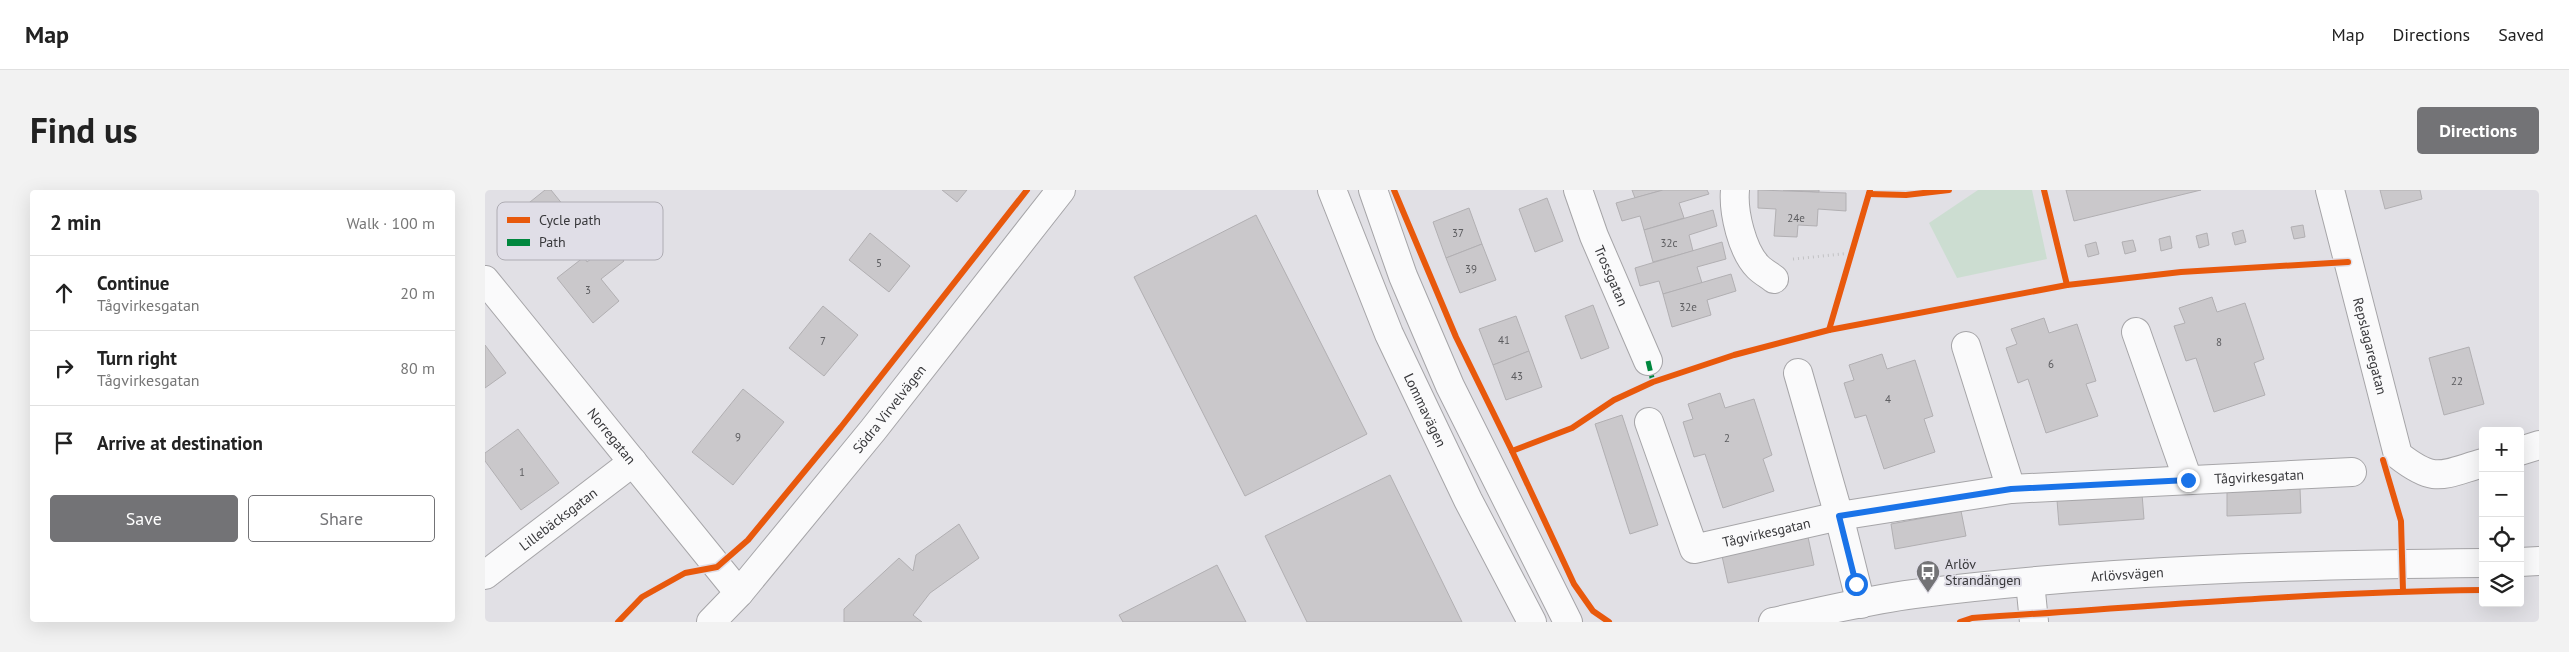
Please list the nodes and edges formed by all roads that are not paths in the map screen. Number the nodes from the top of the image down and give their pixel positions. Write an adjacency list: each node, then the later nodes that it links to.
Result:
1 (1061, 190): 27 (street, Södra Virvelvägen)
2 (1332, 190): 30 (street, Lommavägen)
3 (1373, 190): 31 (street)
4 (1578, 190): 11 (street, Trossgatan)
5 (1735, 190): 7 (street)
6 (2329, 190): 17 (street, Repslagaregatan)
7 (1765, 273)
8 (485, 280): 16 (street, Norregatan)
9 (2135, 332): 19 (street)
10 (1966, 346): 20 (street)
11 (1648, 361)
12 (1798, 373): 21 (street)
13 (1649, 422): 21 (street, Tågvirkesgatan)
14 (2539, 446): 15 (street)
15 (2524, 450)
16 (633, 462): 25 (street, Lillebäcksgatan); 27 (street, Norregatan)
17 (2479, 464)
18 (2352, 472): 19 (street, Tågvirkesgatan)
19 (2188, 480): 20 (street, Tågvirkesgatan)
20 (2011, 489): 21 (street, Tågvirkesgatan)
21 (1839, 516): 28 (street)
22 (2539, 561): 23 (street)
23 (2524, 562)
24 (2479, 563): 26 (street, Arlövsvägen)
25 (485, 575)
26 (2030, 582): 28 (street, Arlövsvägen); 33 (street)
27 (739, 593): 29 (street, Södra Virvelvägen)
28 (1861, 604): 32 (street, Arlövsvägen)
29 (711, 622)
30 (1532, 622)
31 (1568, 622)
32 (1773, 622)
33 (2034, 622)

